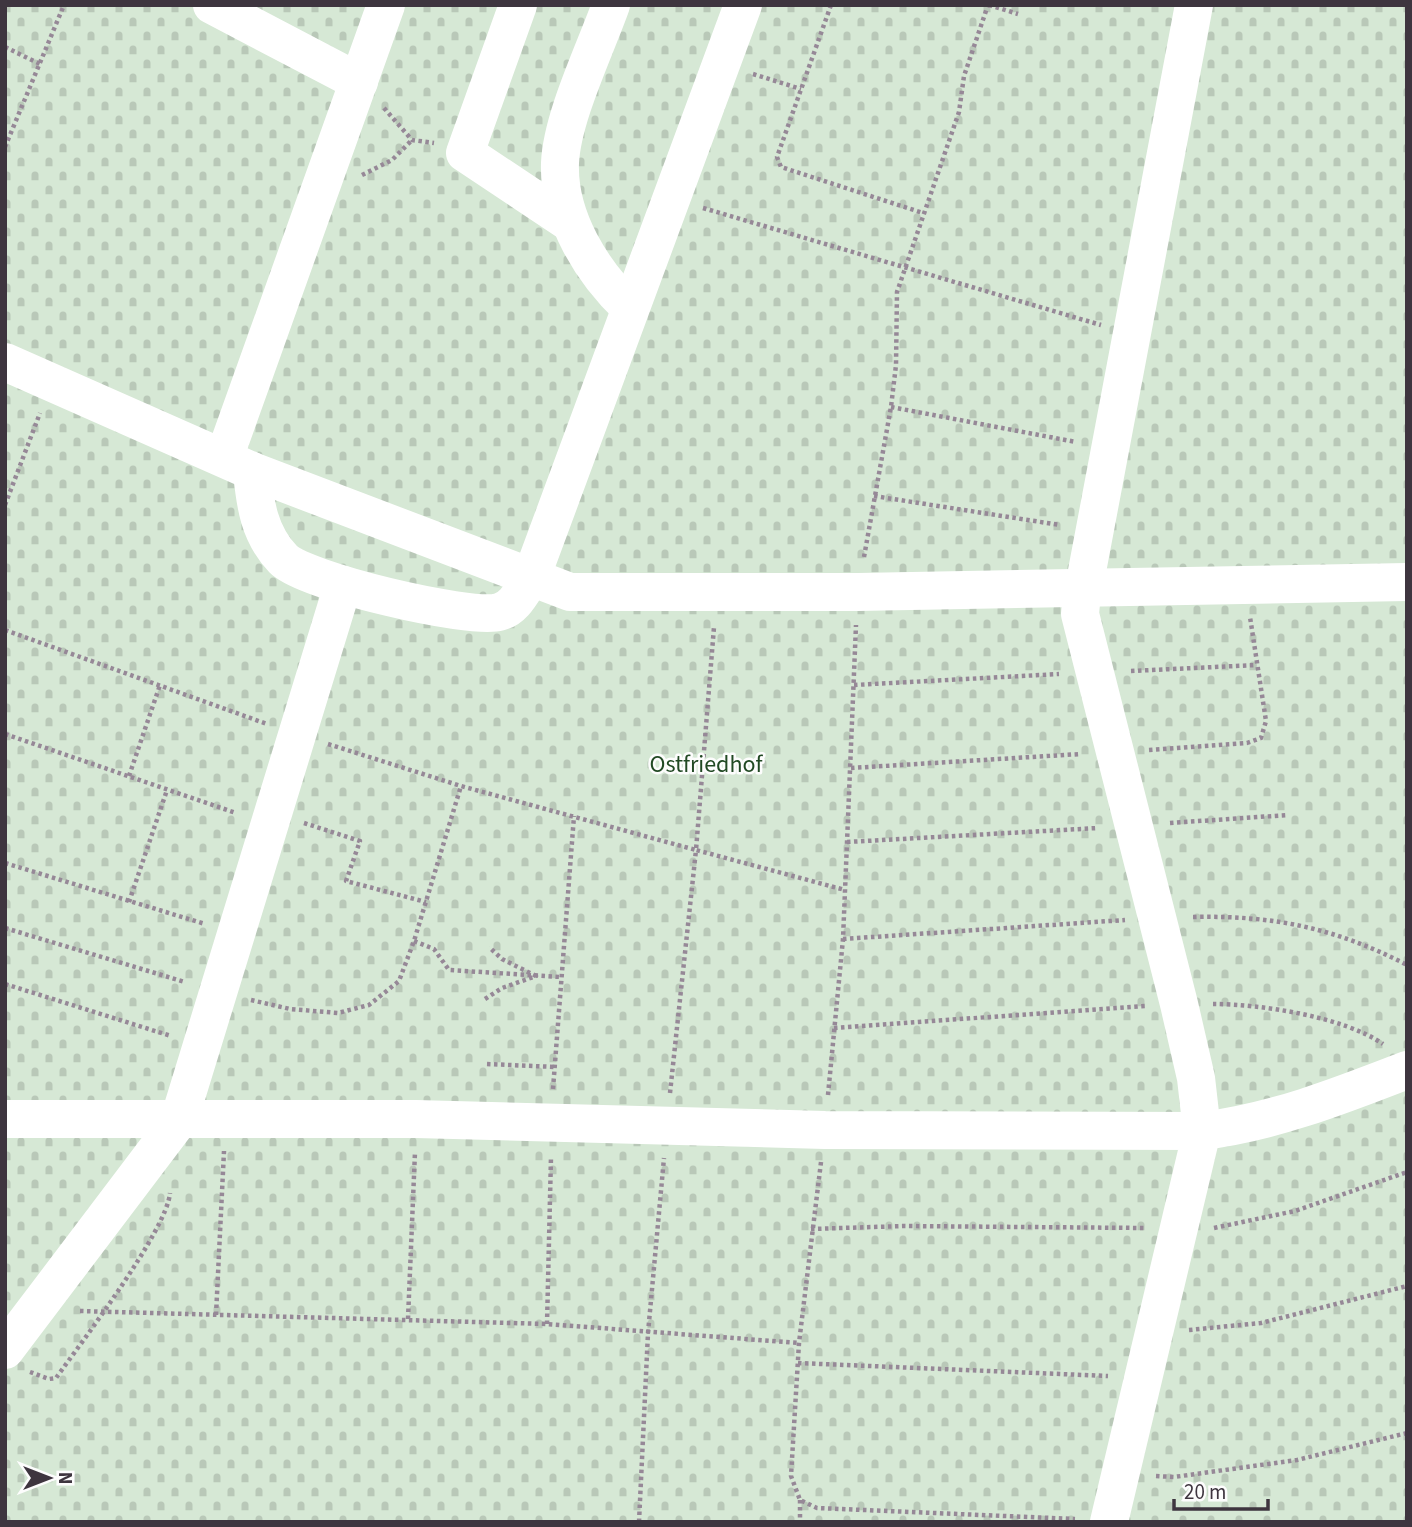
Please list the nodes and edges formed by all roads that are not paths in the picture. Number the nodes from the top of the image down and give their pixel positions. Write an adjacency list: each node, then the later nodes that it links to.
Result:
1 (212, 5): 7 (lane)
2 (386, 5): 7 (lane)
3 (518, 5): 8 (lane)
4 (611, 5): 8 (lane)
5 (743, 5): 9 (lane)
6 (1194, 5): 15 (lane)
7 (359, 82): 11 (lane)
8 (570, 223): 9 (lane)
9 (631, 308): 12 (lane)
10 (5, 362): 11 (lane)
11 (238, 464): 12 (lane); 14 (lane)
12 (531, 578): 14 (lane); 15 (lane)
13 (1407, 582): 15 (lane)
14 (343, 584): 18 (lane)
15 (1084, 587): 19 (lane)
16 (1395, 1057): 19 (lane)
17 (5, 1119): 18 (lane)
18 (173, 1128): 19 (lane); 20 (lane)
19 (1202, 1131): 21 (lane)
20 (16, 1360)
21 (1109, 1521)

